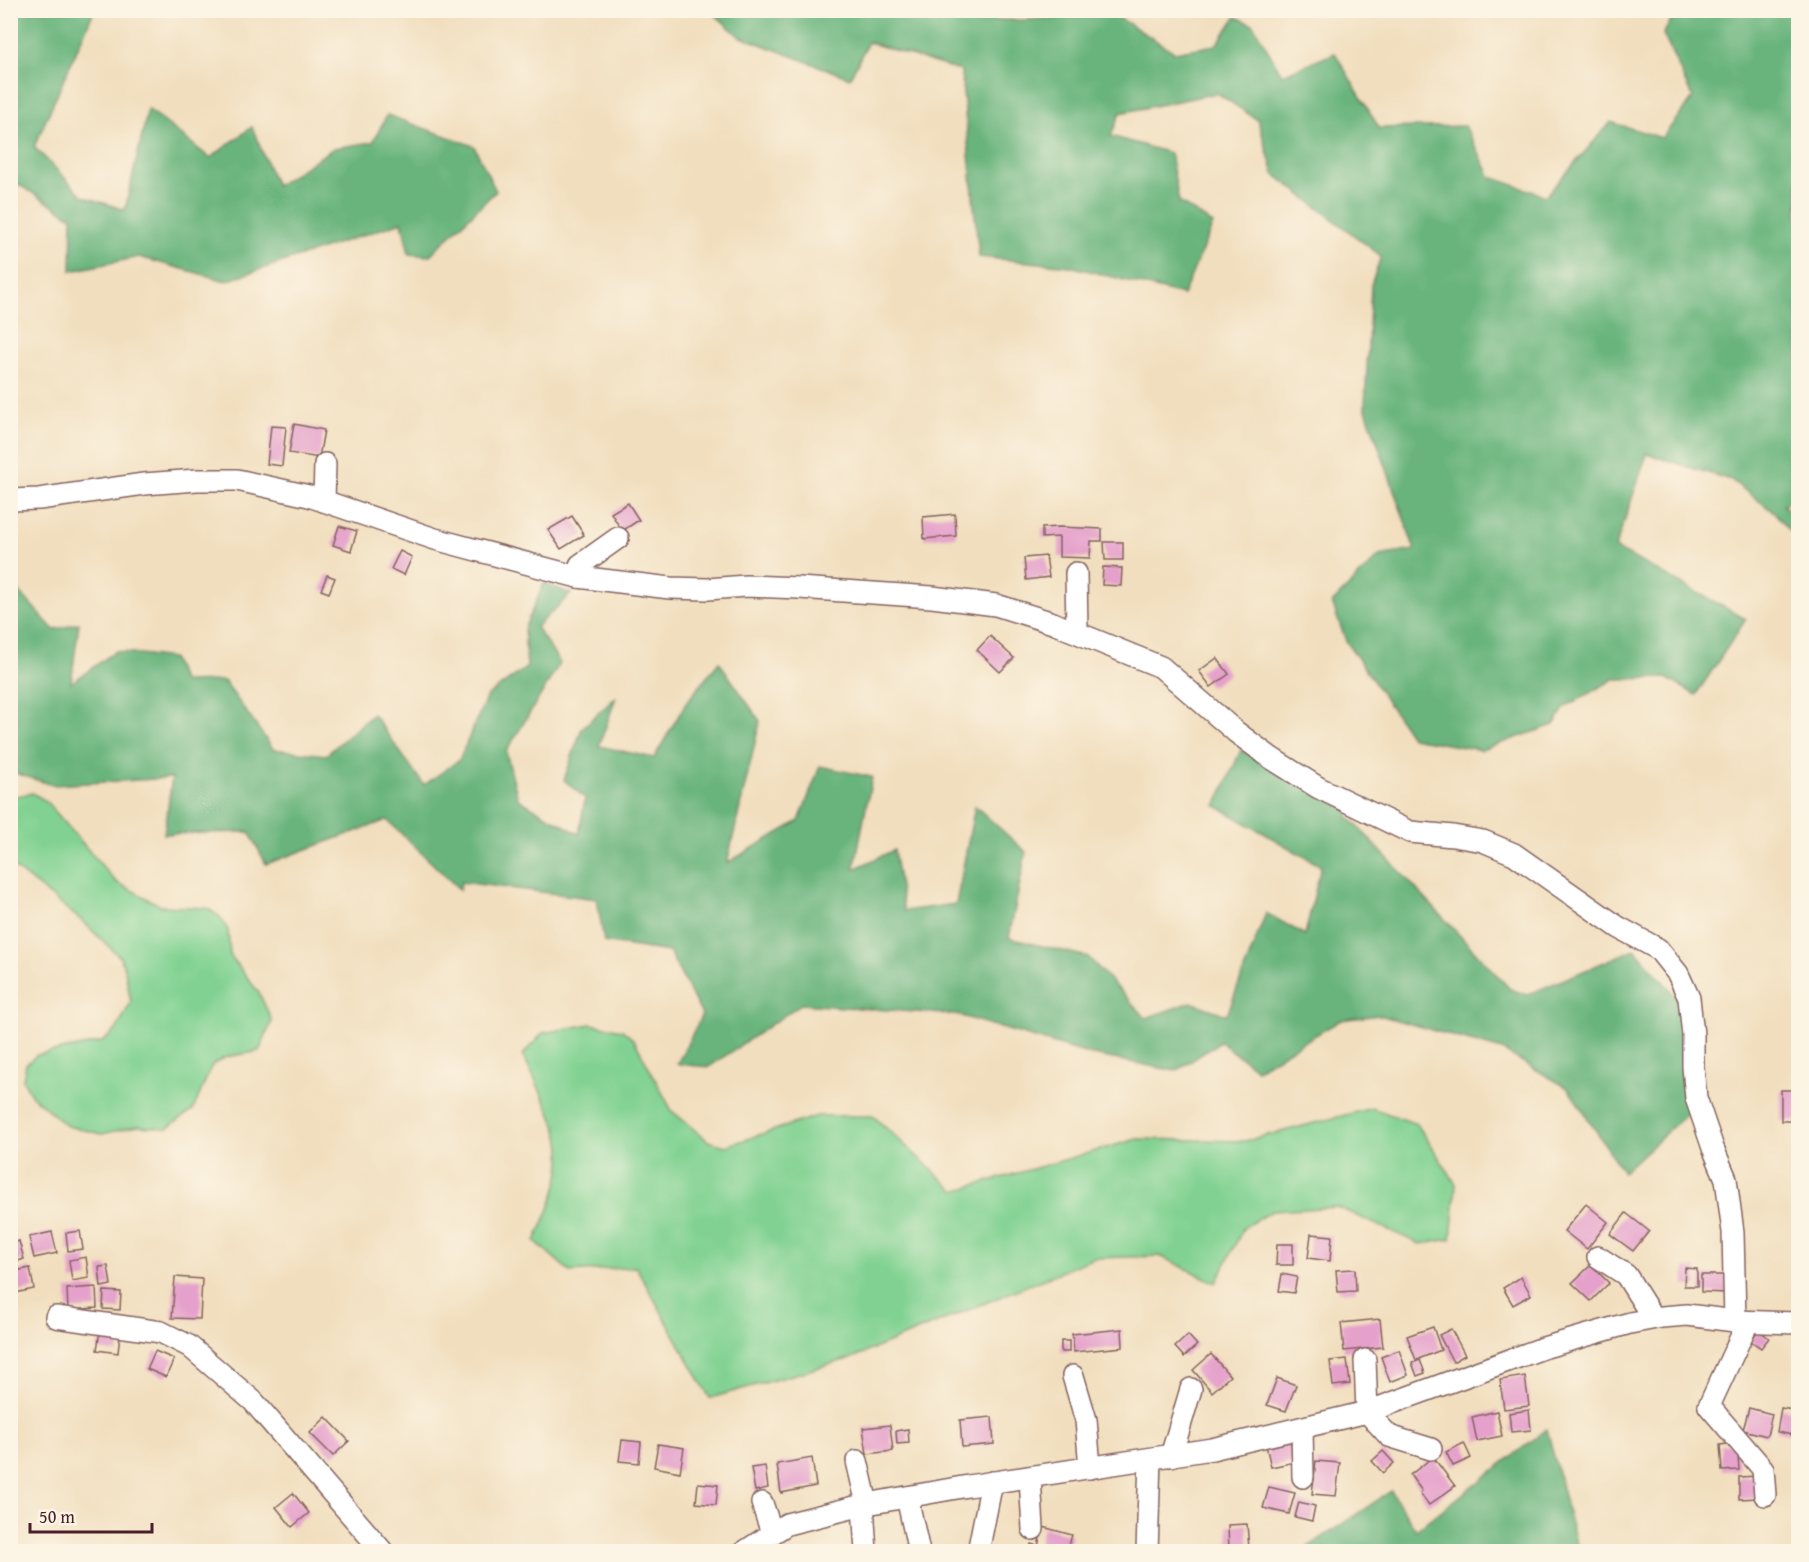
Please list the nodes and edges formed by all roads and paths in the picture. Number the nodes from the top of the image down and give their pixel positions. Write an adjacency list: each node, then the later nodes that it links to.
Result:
1 (325, 464): 3 (street)
2 (10, 500): 3 (street)
3 (324, 501): 6 (street)
4 (618, 538): 6 (street)
5 (1076, 573): 7 (street)
6 (578, 577): 7 (street)
7 (1077, 632): 11 (street)
8 (1598, 1257): 10 (street)
9 (56, 1317): 32 (street)
10 (1653, 1318): 11 (street); 16 (street)
11 (1742, 1321): 12 (street); 26 (street)
12 (1798, 1323)
13 (1365, 1360): 16 (street)
14 (1072, 1376): 22 (street)
15 (1191, 1389): 19 (street)
16 (1367, 1412): 17 (street); 18 (street)
17 (1302, 1428): 19 (street); 24 (street)
18 (1431, 1449)
19 (1171, 1456): 20 (street)
20 (1150, 1459): 22 (street); 36 (street)
21 (857, 1461): 29 (street)
22 (1090, 1468): 23 (street)
23 (1030, 1477): 25 (street); 30 (street)
24 (1303, 1477)
25 (992, 1482): 27 (street); 35 (street)
26 (1765, 1495)
27 (907, 1497): 29 (street); 34 (street)
28 (762, 1503): 31 (street)
29 (865, 1504): 31 (street); 33 (street)
30 (1033, 1529)
31 (759, 1545)
32 (383, 1551)
33 (866, 1551)
34 (919, 1551)
35 (978, 1551)
36 (1147, 1551)

